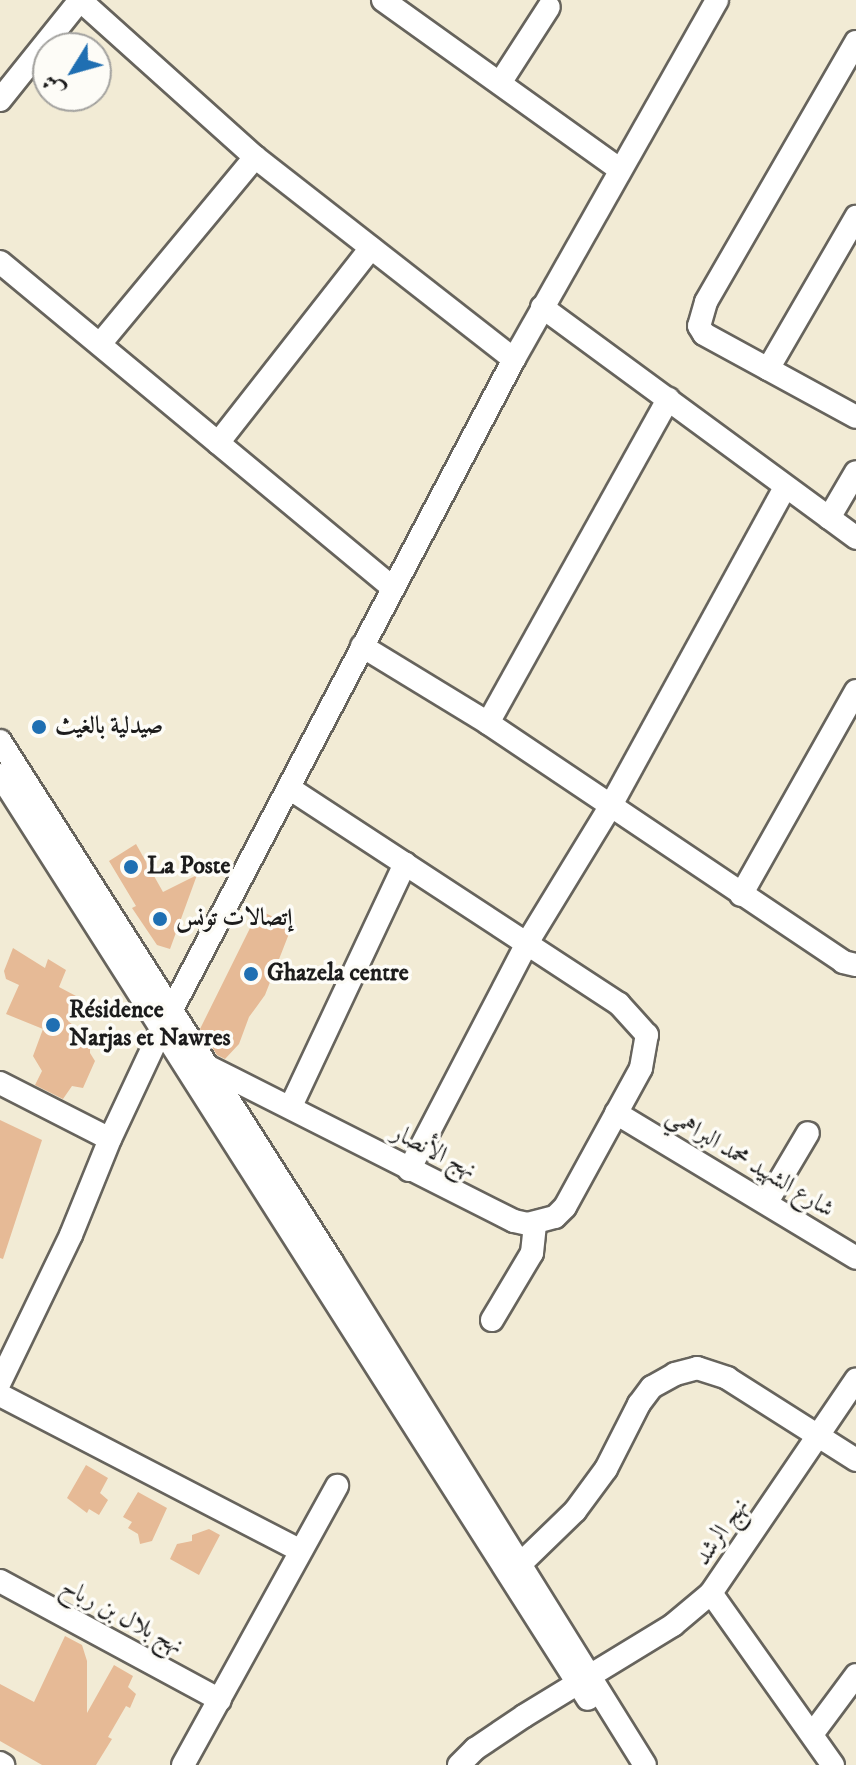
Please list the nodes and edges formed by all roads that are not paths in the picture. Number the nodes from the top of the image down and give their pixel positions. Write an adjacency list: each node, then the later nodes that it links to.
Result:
1 (80, 0): 7 (street); 8 (street)
2 (383, 0): 6 (street)
3 (717, 0): 9 (street)
4 (549, 7): 6 (street)
5 (856, 42): 16 (street)
6 (500, 83): 9 (street)
7 (0, 100)
8 (255, 157): 11 (street); 14 (street)
9 (619, 169): 13 (street)
10 (856, 217): 16 (street)
11 (371, 248): 15 (street); 19 (street)
12 (0, 262): 14 (street)
13 (542, 307): 15 (street); 17 (street)
14 (100, 344): 19 (street)
15 (514, 359): 24 (street)
16 (768, 369): 18 (street)
17 (668, 399): 21 (street); 27 (street)
18 (856, 417)
19 (218, 443): 24 (street)
20 (856, 472): 22 (street)
21 (785, 487): 22 (street); 31 (street)
22 (829, 518): 23 (street)
23 (856, 538)
24 (393, 588): 25 (street)
25 (362, 646): 27 (street); 30 (street)
26 (856, 691): 33 (street)
27 (488, 723): 31 (street)
28 (0, 741): 36 (street)
29 (0, 775): 36 (street)
30 (290, 789): 32 (street); 36 (street)
31 (610, 807): 33 (street); 34 (street)
32 (405, 864): 34 (street); 39 (street)
33 (741, 895): 35 (street)
34 (527, 943): 40 (street); 43 (street)
35 (856, 965)
36 (166, 1022): 37 (street); 42 (street)
37 (193, 1063): 39 (street, نهج الأنصار); 56 (street)
38 (0, 1083): 42 (street)
39 (291, 1106): 43 (street, نهج الأنصار)
40 (616, 1113): 44 (street, شارع الشهيد محمد البراهمي); 45 (street)
41 (808, 1133): 44 (street)
42 (110, 1139): 48 (street)
43 (409, 1170): 45 (street, نهج الأنصار)
44 (767, 1202): 46 (street, شارع الشهيد محمد البراهمي)
45 (535, 1223): 47 (street)
46 (856, 1258)
47 (492, 1320)
48 (5, 1355): 50 (street)
49 (856, 1380): 52 (street, نهج الرشد)
50 (0, 1382)
51 (0, 1395): 55 (street)
52 (820, 1438): 53 (street); 56 (street); 58 (street, نهج الرشد)
53 (856, 1460)
54 (337, 1486): 55 (street)
55 (299, 1550): 61 (street)
56 (515, 1569): 60 (street)
57 (0, 1581): 61 (street, نهج بلال بن رباح)
58 (711, 1593): 60 (street, نهج الرشد); 62 (street)
59 (856, 1675): 62 (street)
60 (585, 1680): 64 (street, نهج الرشد); 65 (street); 66 (street)
61 (220, 1700): 63 (street)
62 (813, 1733): 67 (street)
63 (183, 1765)
64 (459, 1765)
65 (629, 1765)
66 (645, 1765)
67 (833, 1765)

